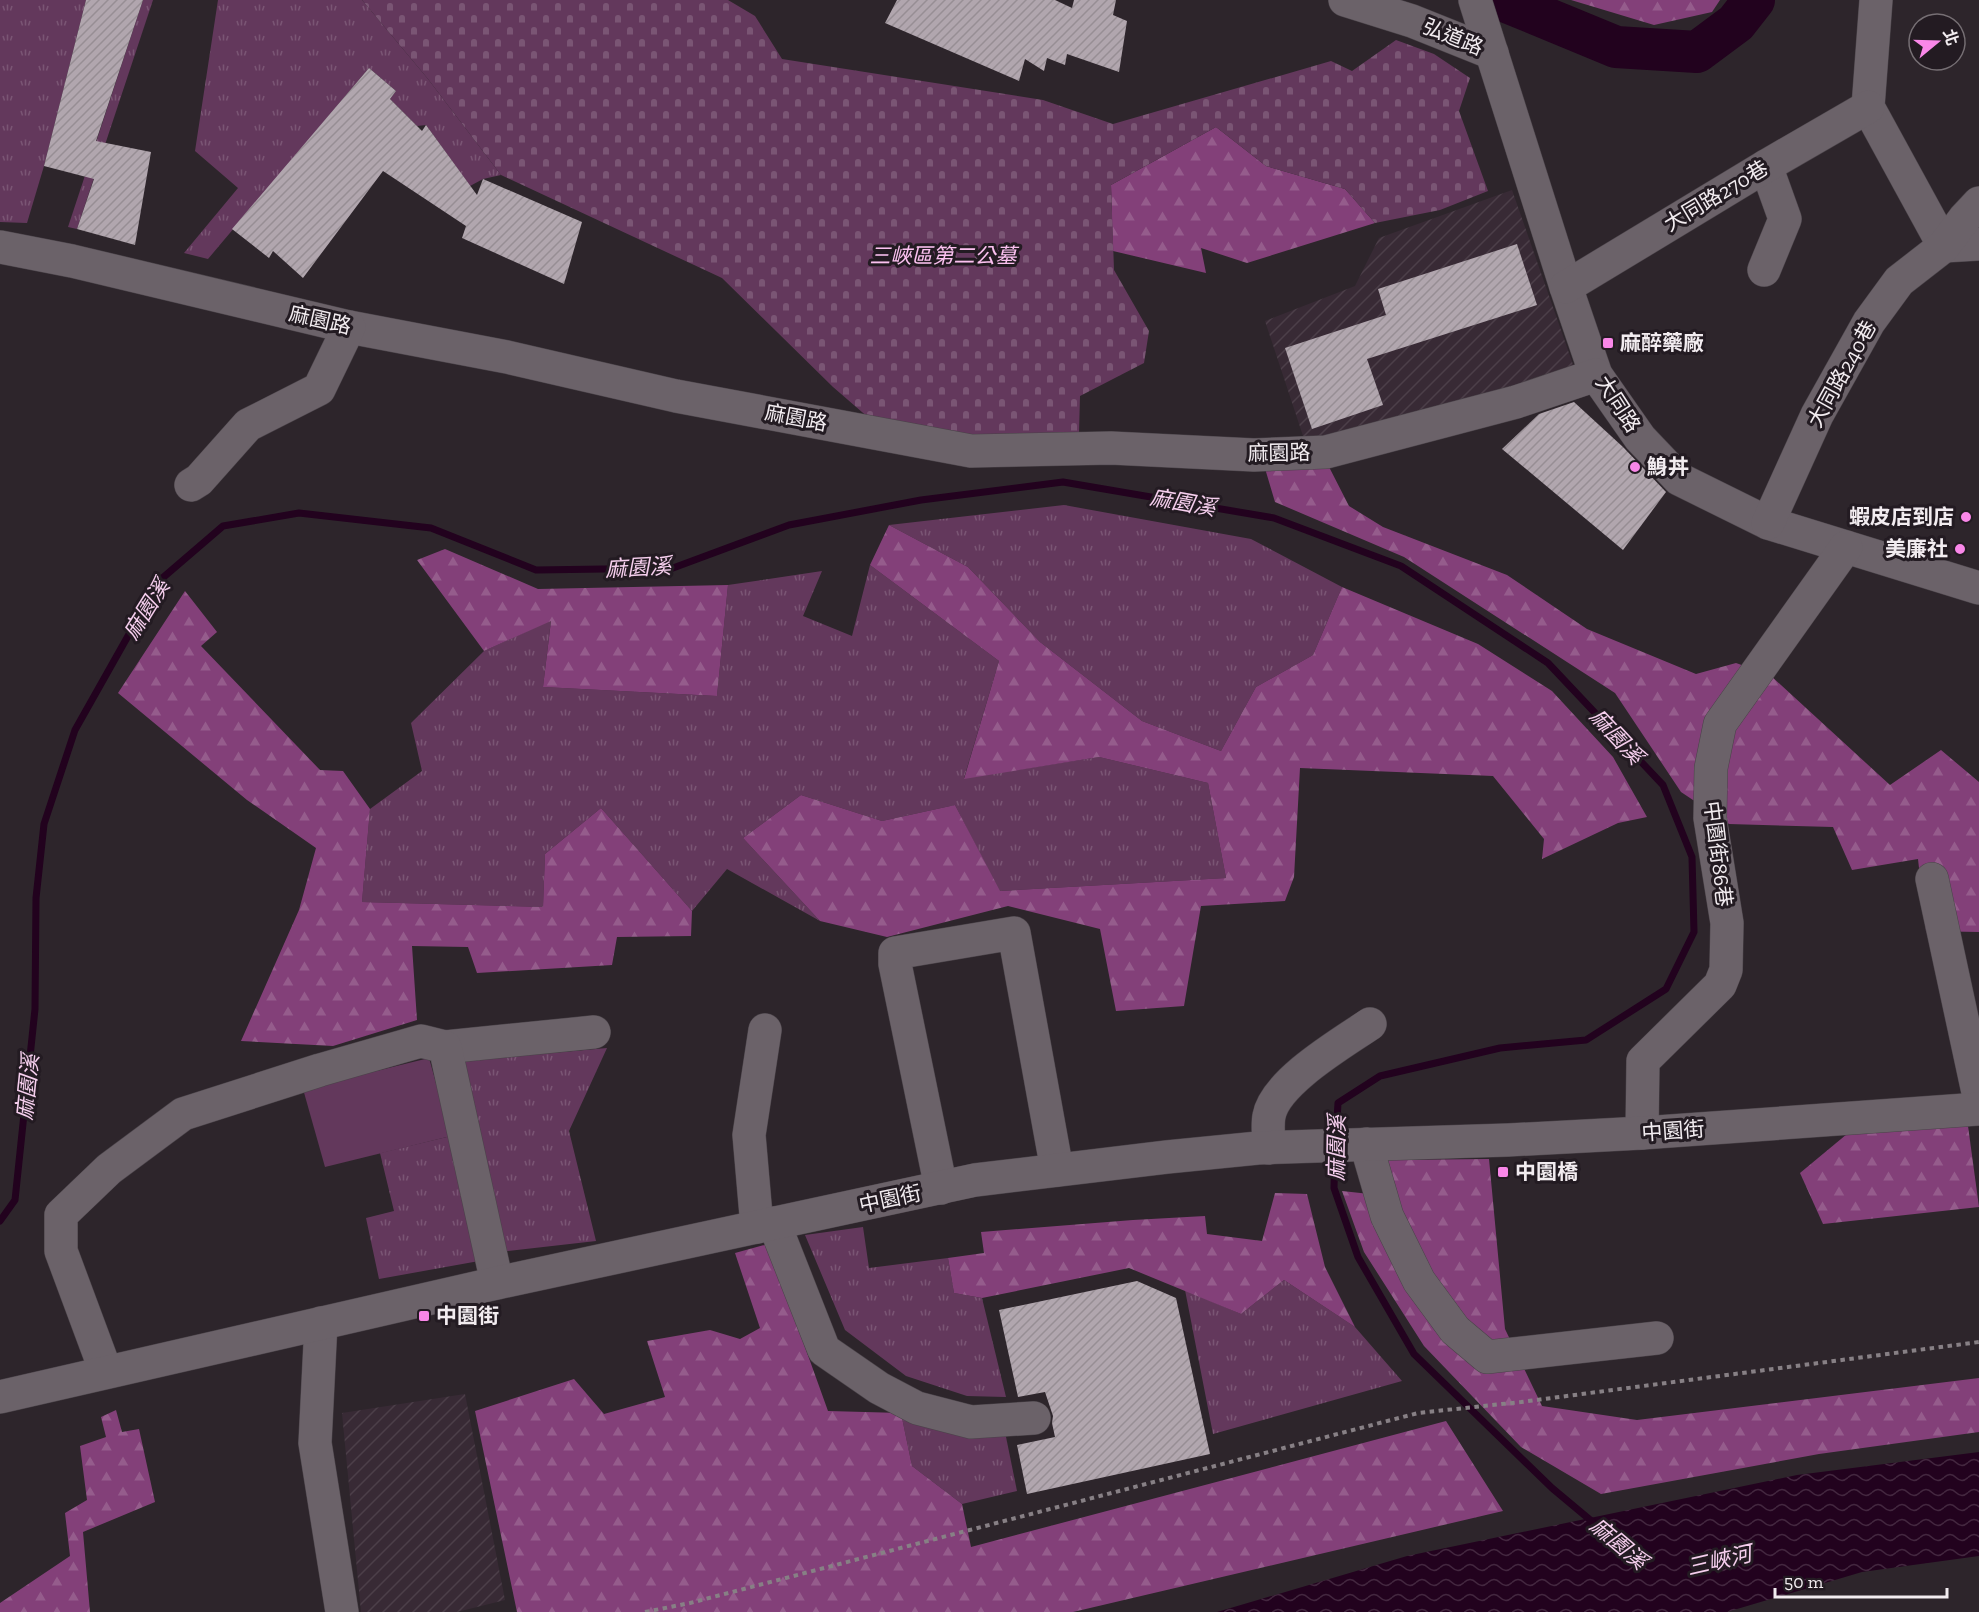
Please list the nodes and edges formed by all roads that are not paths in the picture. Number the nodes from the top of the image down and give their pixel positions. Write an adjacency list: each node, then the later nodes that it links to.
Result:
1 (1345, 0): 4 (street, 弘道路)
2 (1876, 0): 5 (street)
3 (1477, 6): 4 (street, 大同路)
4 (1492, 53): 12 (street, 大同路)
5 (1868, 107): 6 (street, 大同路270巷); 9 (street)
6 (1766, 166): 11 (street); 12 (street, 大同路270巷)
7 (1979, 203): 9 (street, 大同路240巷)
8 (1979, 244): 9 (street)
9 (1944, 246): 16 (street, 大同路240巷)
10 (0, 248): 13 (street, 麻園路)
11 (1764, 270)
12 (1566, 287): 14 (street, 大同路)
13 (349, 327): 14 (street, 麻園路); 15 (street)
14 (1596, 375): 16 (street, 大同路)
15 (190, 484)
16 (1768, 523): 17 (street, 大同路)
17 (1846, 547): 18 (street, 大同路); 26 (street, 中園街86巷)
18 (1979, 588)
19 (1932, 879): 24 (street)
20 (1370, 1024): 28 (street)
21 (765, 1030): 31 (street)
22 (594, 1032): 23 (street)
23 (445, 1047): 32 (street); 35 (street)
24 (1979, 1097)
25 (1979, 1109): 26 (street, 中園街)
26 (1642, 1133): 27 (street, 中園街)
27 (1366, 1144): 28 (street); 34 (street)
28 (1264, 1148): 29 (street, 中園街)
29 (1057, 1170): 30 (street, 中園街); 30 (street)
30 (940, 1188): 31 (street, 中園街)
31 (766, 1225): 32 (street, 中園街); 37 (street)
32 (497, 1282): 33 (street, 中園街)
33 (321, 1323): 35 (street, 中園街); 38 (street)
34 (1658, 1338)
35 (106, 1372): 36 (street, 中園街)
36 (0, 1397)
37 (1034, 1418)
38 (342, 1612)

